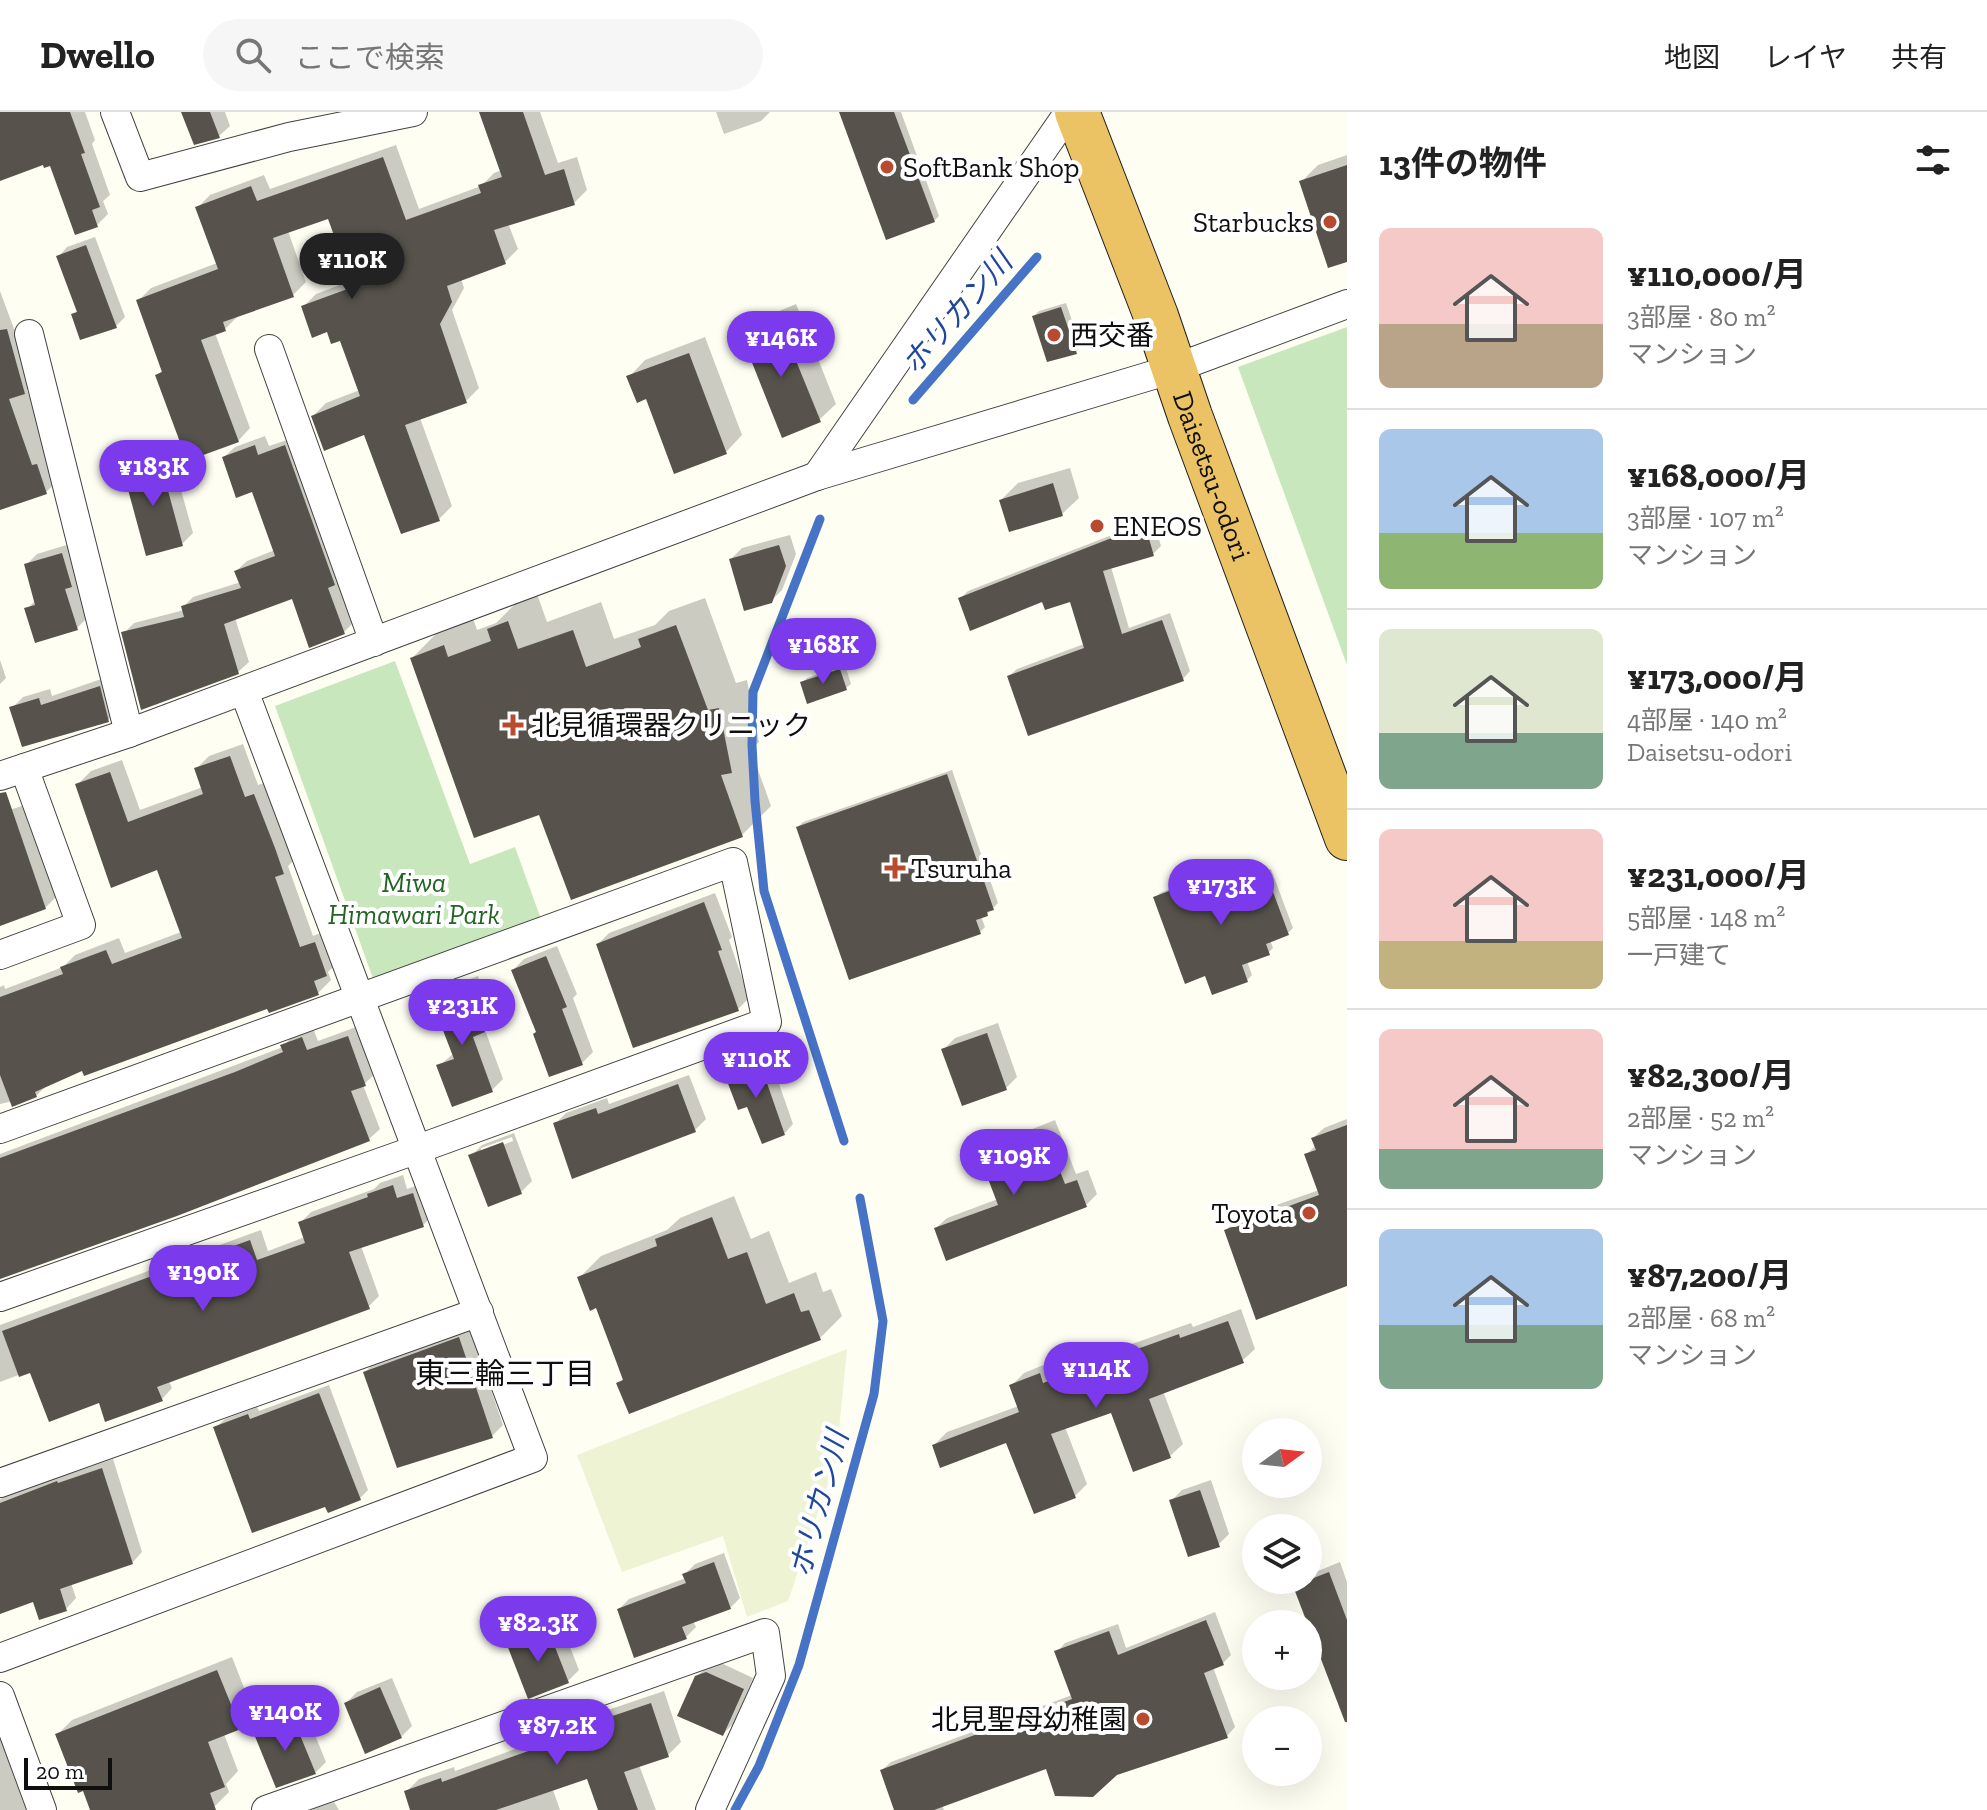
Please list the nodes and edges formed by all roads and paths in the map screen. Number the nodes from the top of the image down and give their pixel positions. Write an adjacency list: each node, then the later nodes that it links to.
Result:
1 (115, 112): 2 (street)
2 (413, 112)
3 (1069, 112): 9 (street)
4 (1077, 112): 8 (highway, Daisetsu-odori)
5 (1347, 304): 8 (street)
6 (29, 334): 12 (street)
7 (269, 349): 10 (street)
8 (1173, 369): 9 (street); 14 (highway, Daisetsu-odori)
9 (817, 476): 10 (street)
10 (374, 642): 11 (street)
11 (244, 691): 12 (street); 16 (street)
12 (129, 733): 13 (street)
13 (12, 772): 15 (street)
14 (1347, 838)
15 (0, 955)
16 (360, 999): 17 (street); 18 (street); 18 (street)
17 (0, 1129)
18 (418, 1149): 19 (street); 20 (street)
19 (0, 1297)
20 (479, 1312): 21 (street); 22 (street)
21 (0, 1483)
22 (0, 1658)
23 (0, 1696): 24 (street)
24 (42, 1810)
25 (266, 1810): 26 (street)
26 (710, 1810)

